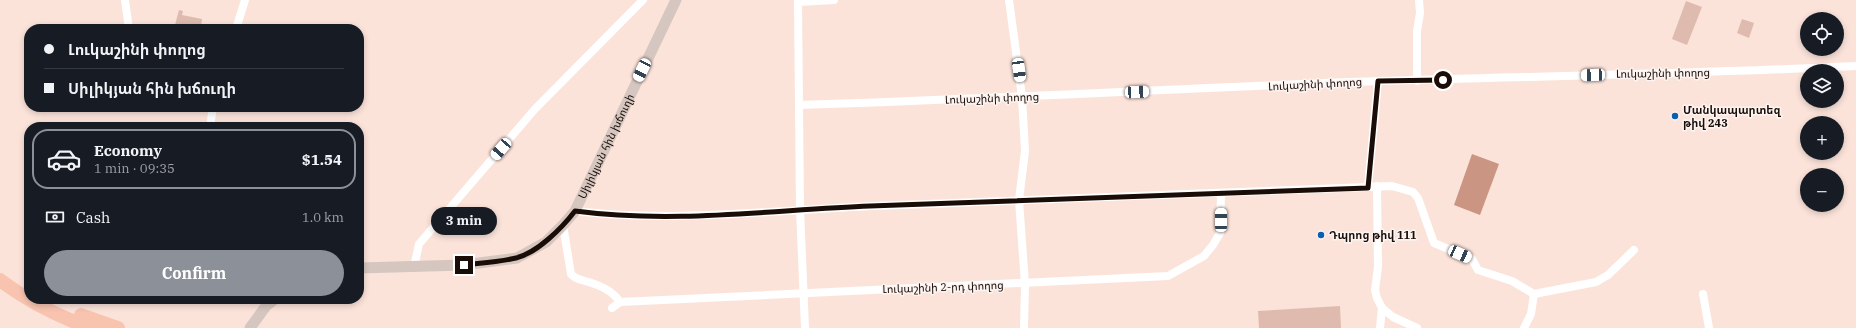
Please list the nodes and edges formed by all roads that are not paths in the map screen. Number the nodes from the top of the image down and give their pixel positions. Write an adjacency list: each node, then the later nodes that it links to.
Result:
1 (125, 0): 8 (street)
2 (245, 0): 9 (street)
3 (643, 0): 25 (street)
4 (676, 0): 22 (street, Սիլիկյան հին խճուղի)
5 (834, 0): 14 (street)
6 (1009, 0): 13 (street)
7 (1419, 0): 11 (street)
8 (128, 24)
9 (238, 24)
10 (1856, 66): 11 (street, Լուկաշինի փողոց)
11 (1417, 80): 12 (street, Լուկաշինի փողոց)
12 (1378, 81): 13 (street, Լուկաշինի փողոց); 18 (street)
13 (1022, 98): 14 (street, Լուկաշինի փողոց); 20 (street)
14 (799, 105): 21 (street)
15 (212, 112): 16 (street)
16 (211, 122)
17 (1377, 186): 18 (street); 32 (street); 40 (street)
18 (1368, 188): 19 (street)
19 (1221, 194): 20 (street); 29 (street, Լուկաշինի 2-րդ փողոց)
20 (1020, 200): 21 (street); 29 (street)
21 (800, 209): 22 (street); 31 (street)
22 (575, 211): 23 (street, Սիլիկյան հին խճուղի)
23 (563, 225): 25 (street, Սիլիկյան հին խճուղի); 35 (street)
24 (1634, 250): 32 (street)
25 (414, 267): 26 (street, Սիլիկյան հին խճուղի)
26 (364, 268)
27 (0, 269): 30 (highway)
28 (0, 280): 34 (highway)
29 (1025, 284): 31 (street, Լուկաշինի 2-րդ փողոց); 45 (street)
30 (24, 286)
31 (804, 292): 35 (street, Լուկաշինի 2-րդ փողոց); 44 (street)
32 (1534, 294): 48 (street)
33 (1703, 294): 49 (street)
34 (24, 296)
35 (620, 302): 39 (street)
36 (38, 304): 41 (highway)
37 (56, 304): 42 (highway)
38 (269, 304): 43 (street)
39 (612, 308)
40 (1382, 308): 46 (street); 47 (street)
41 (90, 328)
42 (118, 328)
43 (250, 328)
44 (805, 328)
45 (1024, 328)
46 (1380, 328)
47 (1417, 328)
48 (1524, 328)
49 (1709, 328)

